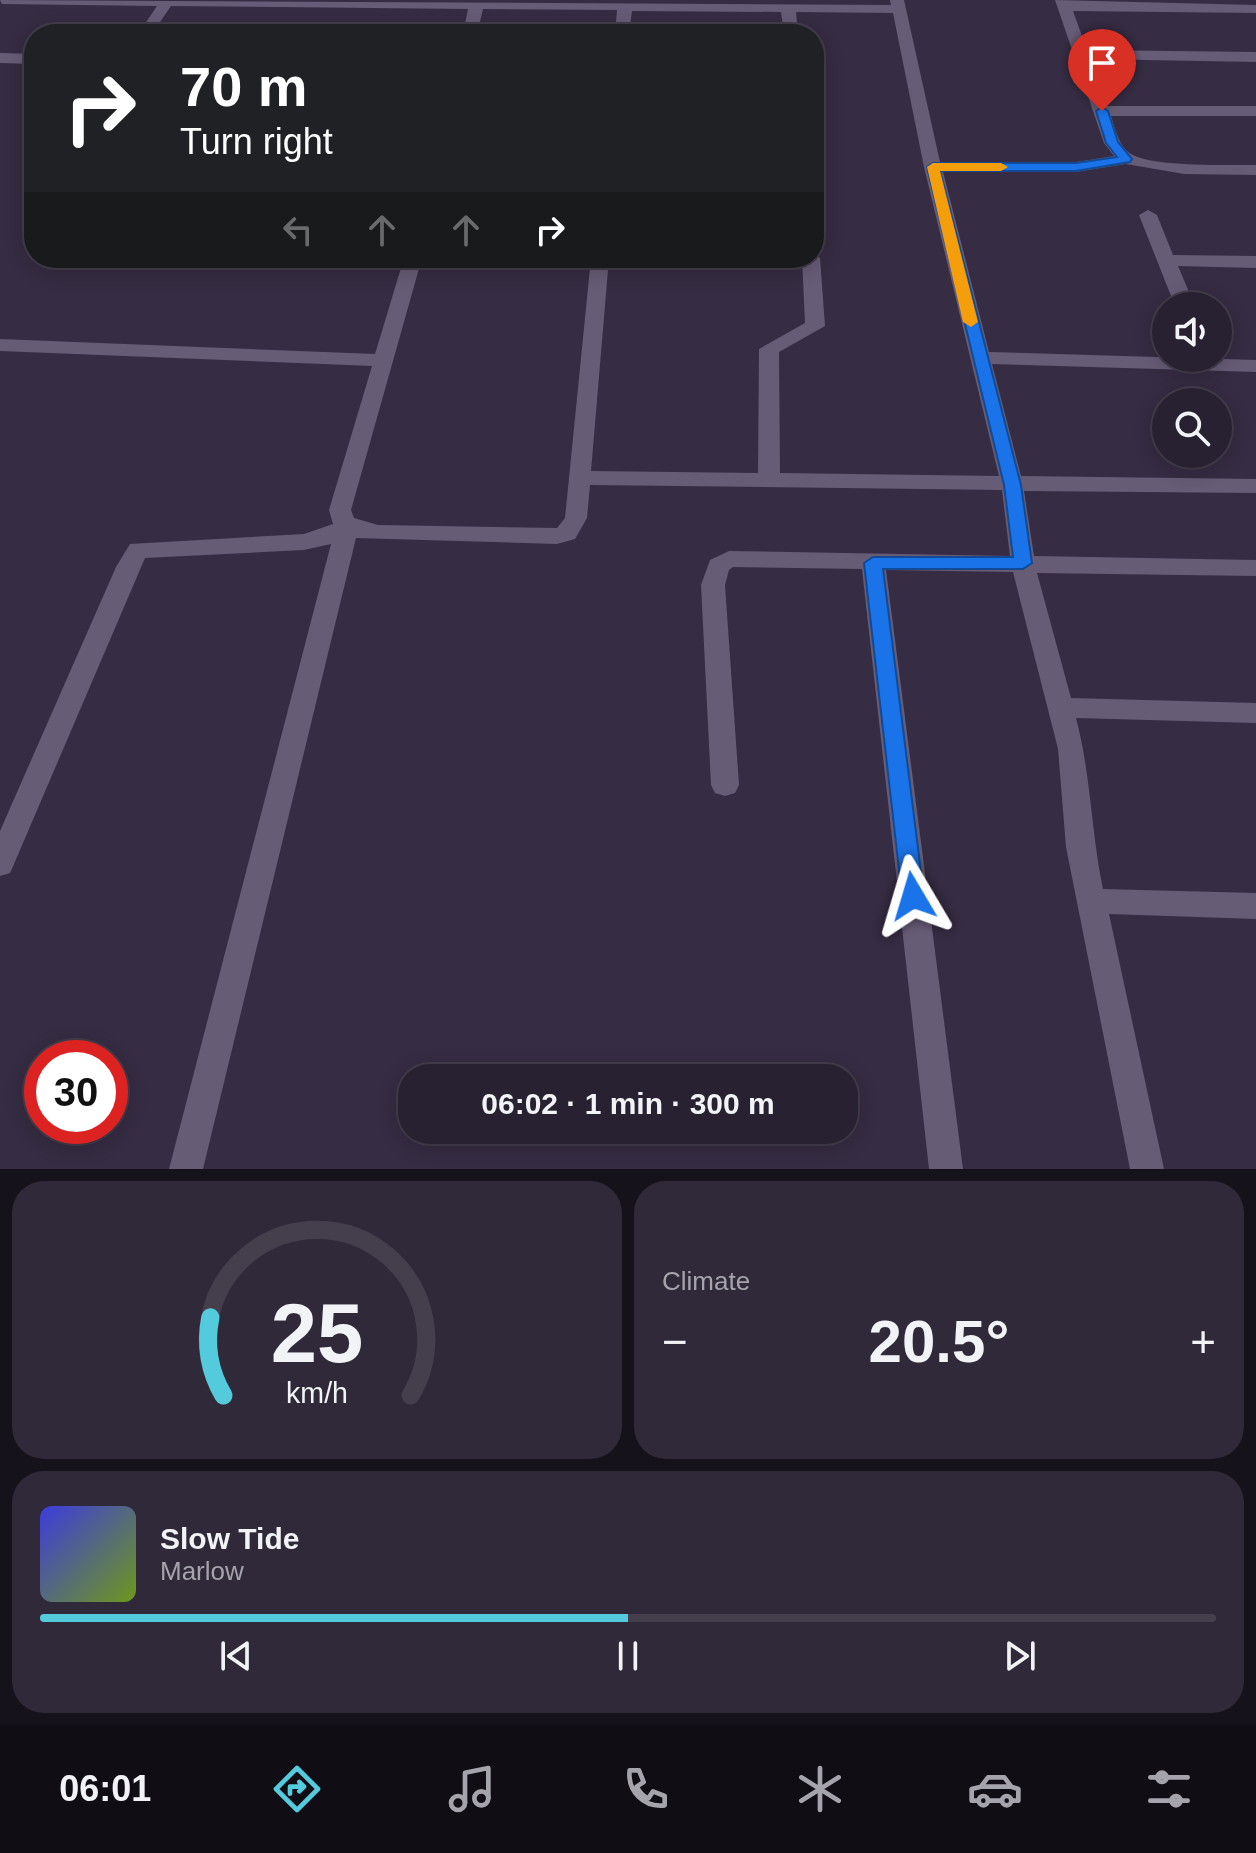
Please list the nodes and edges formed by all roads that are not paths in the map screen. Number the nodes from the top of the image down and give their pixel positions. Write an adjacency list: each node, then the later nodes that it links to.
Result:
1 (2, 0): 2 (street)
2 (168, 1): 5 (street); 9 (street)
3 (897, 4): 7 (street); 20 (street)
4 (1063, 4): 8 (street); 13 (street)
5 (476, 6): 6 (street); 10 (street)
6 (625, 7): 7 (street); 11 (street)
7 (788, 8): 12 (street)
8 (1256, 9)
9 (152, 24)
10 (472, 24)
11 (623, 24)
12 (790, 24)
13 (1083, 54): 14 (street); 17 (street)
14 (1256, 57)
15 (0, 58): 16 (street)
16 (24, 59)
17 (1102, 111): 18 (street); 19 (street)
18 (1256, 111)
19 (1126, 159): 20 (street); 21 (street)
20 (933, 167): 30 (street)
21 (1256, 170)
22 (1148, 215): 23 (street)
23 (1166, 260): 24 (street); 28 (street)
24 (1256, 262)
25 (410, 268): 31 (street)
26 (599, 268): 35 (street)
27 (812, 268): 36 (street)
28 (1179, 292)
29 (0, 345): 31 (street)
30 (979, 358): 32 (street); 37 (street)
31 (384, 360): 39 (street)
32 (1152, 361)
33 (1232, 364): 34 (street)
34 (1256, 366)
35 (580, 478): 36 (street); 39 (street)
36 (769, 479): 37 (street)
37 (1012, 485): 38 (street); 41 (street)
38 (1256, 486)
39 (347, 526): 46 (street); 49 (street)
40 (873, 563): 41 (street); 45 (street); 50 (street)
41 (1023, 563): 42 (street); 43 (street)
42 (1256, 568)
43 (1062, 708): 44 (street); 47 (street)
44 (1256, 713)
45 (725, 785)
46 (0, 864)
47 (1091, 901): 48 (street); 51 (street)
48 (1256, 906)
49 (186, 1169)
50 (946, 1169)
51 (1147, 1169)

